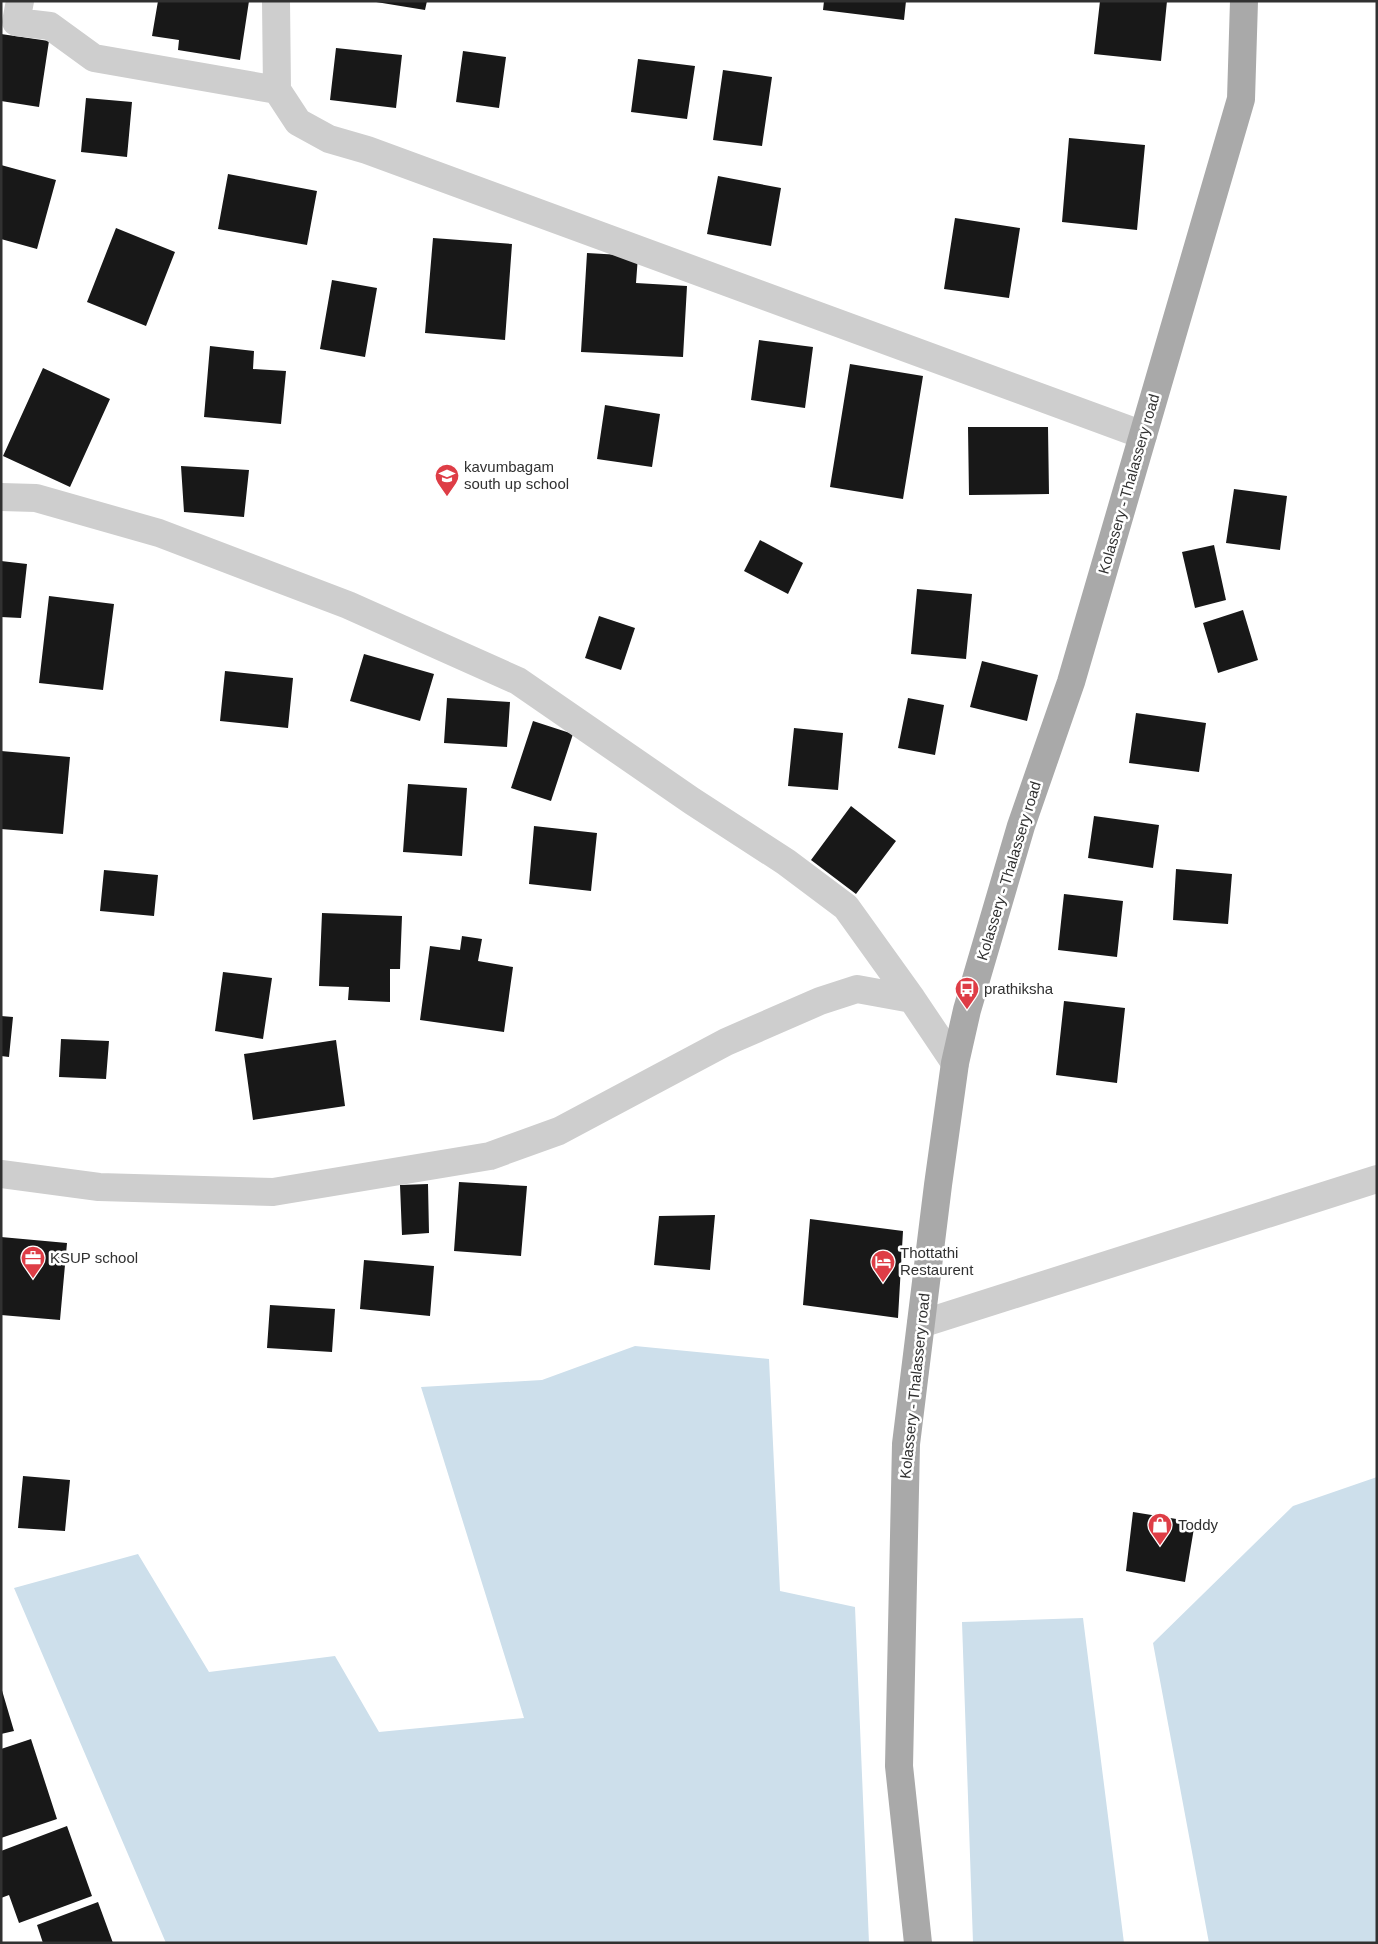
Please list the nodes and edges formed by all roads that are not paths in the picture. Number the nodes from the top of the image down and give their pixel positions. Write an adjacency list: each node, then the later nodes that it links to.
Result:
1 (20, 1): 4 (street)
2 (276, 1): 4 (street)
3 (1244, 1): 5 (main road, Kolassery - Thalassery road)
4 (277, 90): 5 (street)
5 (1143, 435): 8 (main road, Kolassery - Thalassery road)
6 (1, 498): 7 (street)
7 (912, 999): 8 (street); 9 (street)
8 (955, 1064): 11 (main road, Kolassery - Thalassery road)
9 (1, 1174)
10 (1377, 1180): 11 (street)
11 (921, 1324): 12 (main road, Kolassery - Thalassery road)
12 (918, 1943)

